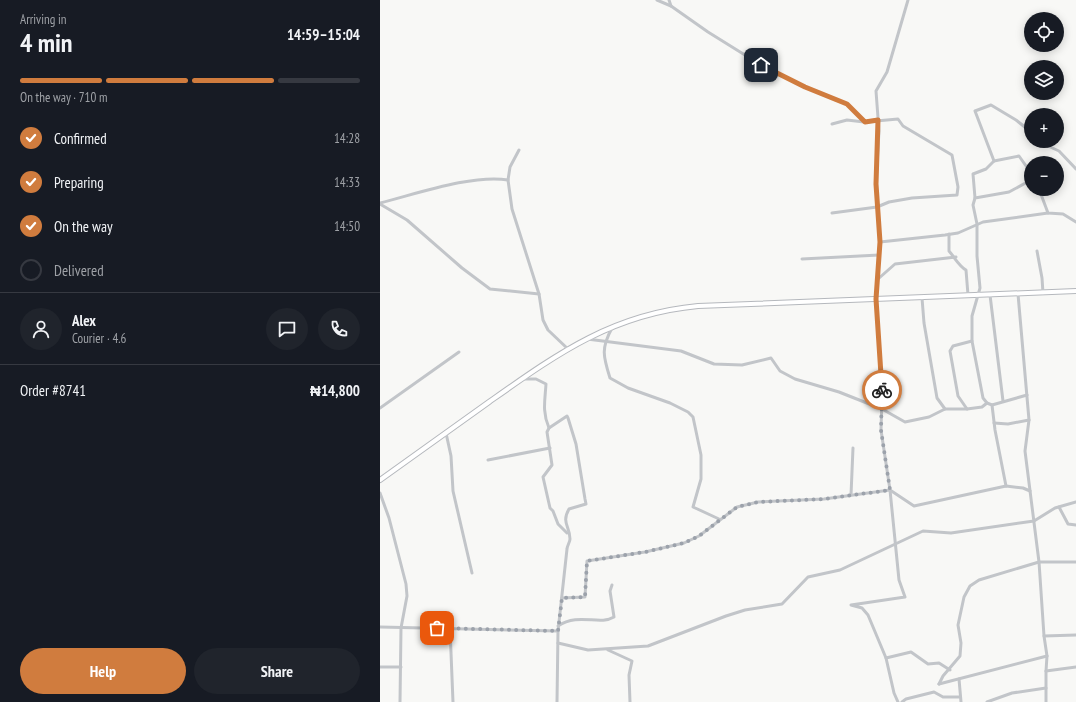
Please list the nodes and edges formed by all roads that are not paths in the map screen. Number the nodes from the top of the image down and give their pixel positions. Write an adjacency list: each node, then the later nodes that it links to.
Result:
1 (657, 0): 4 (street)
2 (670, 0): 4 (street)
3 (908, 0): 5 (street)
4 (671, 6): 6 (street)
5 (878, 120): 6 (street); 19 (street); 19 (street)
6 (865, 122): 7 (street)
7 (832, 124)
8 (1024, 126): 11 (street)
9 (1052, 148): 13 (street)
10 (519, 150): 14 (street)
11 (994, 161): 12 (street); 17 (street)
12 (1024, 163)
13 (1076, 168)
14 (508, 180): 18 (street); 33 (street)
15 (1024, 184): 17 (street)
16 (1042, 196): 21 (street)
17 (975, 198): 23 (street)
18 (380, 203): 33 (street)
19 (877, 207): 20 (street); 25 (street)
20 (832, 213)
21 (1048, 213): 22 (street); 23 (street)
22 (1076, 222)
23 (977, 224): 24 (street); 36 (street)
24 (950, 234): 25 (street); 28 (street)
25 (880, 242): 27 (street)
26 (1037, 251): 32 (street)
27 (879, 255): 29 (street); 30 (street)
28 (956, 257): 30 (street); 35 (street)
29 (802, 259)
30 (878, 278): 39 (street)
31 (1076, 291): 32 (street)
32 (1043, 292): 34 (street)
33 (539, 294): 44 (street)
34 (1018, 294): 37 (street); 47 (street)
35 (968, 295): 36 (street); 38 (street)
36 (977, 295): 37 (street); 42 (street)
37 (990, 295): 48 (street)
38 (922, 298): 39 (street); 53 (street)
39 (876, 299): 40 (street); 52 (street)
40 (613, 326): 41 (street); 43 (street)
41 (585, 339): 43 (street); 44 (street)
42 (972, 341): 49 (street); 54 (street)
43 (604, 342): 52 (street); 70 (street)
44 (568, 350): 46 (street)
45 (459, 352): 51 (street)
46 (521, 380): 57 (street); 58 (street)
47 (1027, 395): 48 (street); 55 (street)
48 (1003, 401): 50 (street)
49 (987, 403): 50 (street); 54 (street)
50 (992, 405): 56 (street)
51 (380, 408)
52 (882, 409): 53 (street); 64 (street)
53 (945, 409): 54 (street)
54 (968, 409)
55 (1029, 420): 56 (street); 65 (street)
56 (994, 423): 63 (street)
57 (549, 428): 59 (street); 73 (street)
58 (446, 433): 62 (street); 77 (street)
59 (550, 448): 61 (street); 73 (street)
60 (853, 448): 67 (street)
61 (488, 460)
62 (380, 480)
63 (1006, 486): 64 (street); 65 (street)
64 (890, 490): 67 (street); 74 (street)
65 (1030, 491): 71 (street)
66 (380, 493): 82 (street)
67 (851, 495): 70 (street)
68 (1076, 502): 69 (street)
69 (1059, 507): 71 (street); 72 (street)
70 (719, 519): 79 (street)
71 (1034, 521): 74 (street); 75 (street)
72 (1076, 525)
73 (570, 538): 79 (street)
74 (896, 543): 88 (street); 90 (street)
75 (1039, 562): 76 (street); 85 (street); 94 (street)
76 (1076, 562)
77 (472, 573)
78 (612, 585): 80 (street)
79 (562, 598): 80 (street)
80 (558, 626): 84 (street)
81 (380, 627): 82 (street)
82 (401, 628): 83 (street); 92 (street)
83 (450, 628): 84 (street); 100 (street)
84 (558, 631): 87 (street)
85 (1044, 636): 86 (street); 89 (street)
86 (1076, 636)
87 (558, 643): 88 (street); 101 (street)
88 (608, 650): 102 (street)
89 (1047, 656): 95 (street); 96 (street)
90 (886, 658): 94 (street); 103 (street)
91 (380, 667): 92 (street)
92 (401, 667): 99 (street)
93 (1076, 667): 95 (street)
94 (950, 670): 96 (street)
95 (1046, 671): 97 (street)
96 (959, 679): 98 (street)
97 (1046, 688): 106 (street); 107 (street)
98 (959, 697): 104 (street); 105 (street)
99 (400, 702)
100 (452, 702)
101 (557, 702)
102 (630, 702)
103 (898, 702)
104 (902, 702)
105 (961, 702)
106 (987, 702)
107 (1046, 702)

